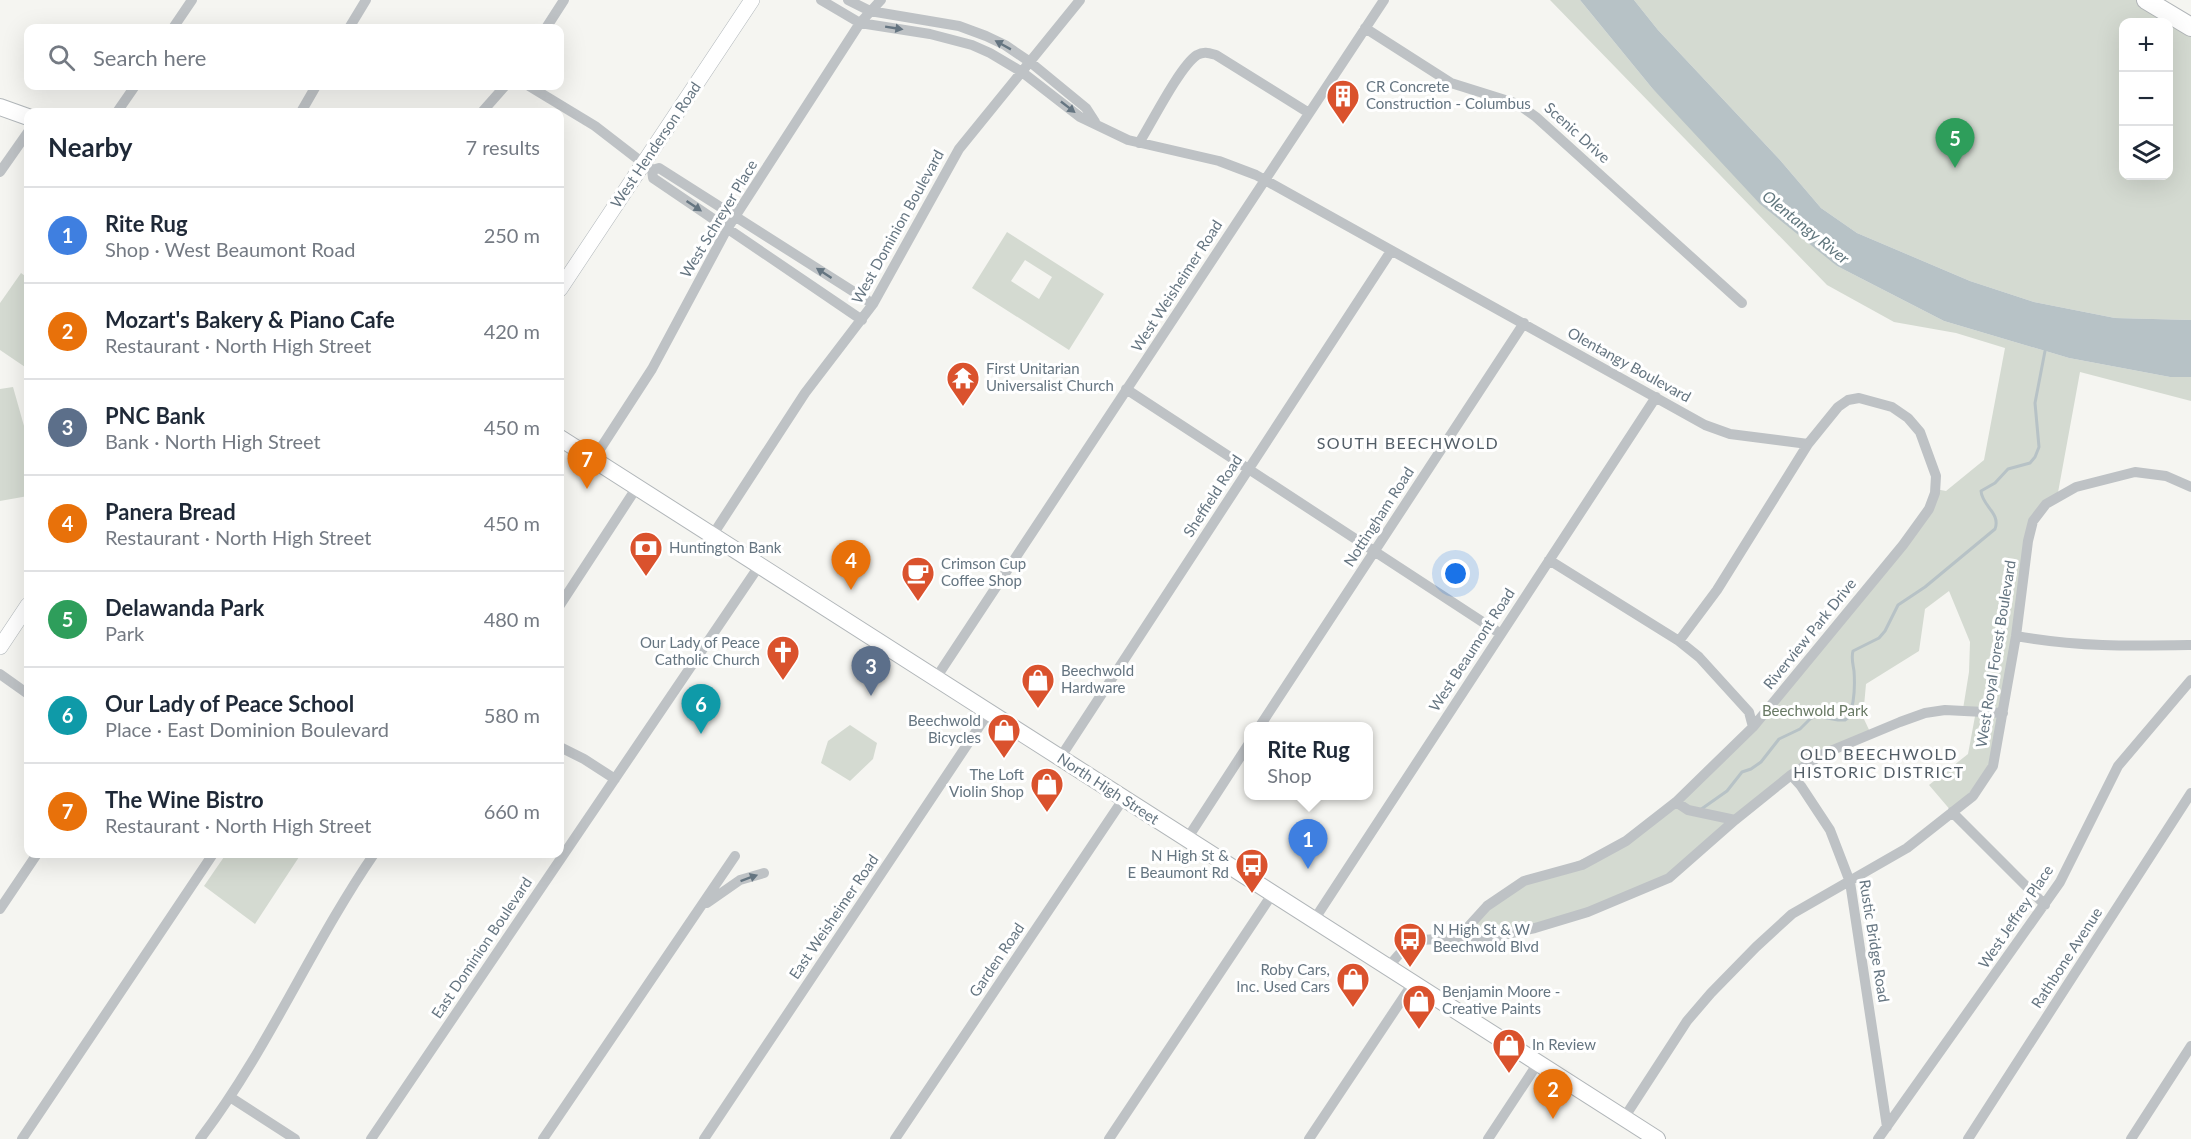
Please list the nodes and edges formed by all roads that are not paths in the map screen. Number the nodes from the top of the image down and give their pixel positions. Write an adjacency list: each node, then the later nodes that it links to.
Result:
1 (192, 0): 13 (street)
2 (366, 0): 14 (street)
3 (564, 0): 15 (street)
4 (752, 0): 33 (main road, West Henderson Road)
5 (821, 0): 12 (street)
6 (848, 0): 11 (street)
7 (881, 0): 11 (street, West Schreyer Place)
8 (1080, 0): 18 (street, West Dominion Boulevard)
9 (1384, 0): 17 (street, West Weisheimer Road)
10 (2146, 0): 16 (highway)
11 (870, 11): 12 (street, West Schreyer Place); 18 (street, one-way to 11)
12 (860, 23): 19 (street, Olentangy Boulevard, one-way to 19); 36 (street, West Schreyer Place)
13 (176, 24)
14 (351, 24)
15 (549, 24)
16 (2191, 27)
17 (1365, 28): 28 (street, West Weisheimer Road); 40 (street, Scenic Drive)
18 (1030, 62): 19 (street, West Dominion Boulevard); 30 (street)
19 (1022, 72): 30 (street, Olentangy Boulevard, one-way to 30); 41 (street, West Dominion Boulevard)
20 (132, 90): 25 (street)
21 (314, 90): 26 (street)
22 (501, 90): 27 (street)
23 (536, 90): 33 (street)
24 (0, 107): 29 (main road)
25 (120, 108)
26 (303, 108)
27 (486, 108)
28 (1309, 113): 32 (street); 35 (street, West Weisheimer Road)
29 (24, 116)
30 (1095, 123): 32 (street, Olentangy Boulevard)
31 (24, 138): 34 (street)
32 (1139, 143): 35 (street, Olentangy Boulevard)
33 (648, 166): 36 (street); 37 (street, one-way to 37); 39 (main road, West Henderson Road)
34 (0, 172)
35 (1264, 180): 38 (street, Olentangy Boulevard); 44 (street, West Weisheimer Road)
36 (735, 216): 37 (street, West Schreyer Place); 41 (street, one-way to 36)
37 (727, 229): 42 (street); 48 (street, West Schreyer Place)
38 (1391, 251): 43 (street, Olentangy Boulevard); 49 (street, Sheffield Road)
39 (564, 284)
40 (1742, 303)
41 (873, 304): 42 (street, West Dominion Boulevard)
42 (862, 321): 52 (street, West Dominion Boulevard)
43 (1524, 324): 45 (street, Olentangy Boulevard); 53 (street, Nottingham Road)
44 (1126, 389): 49 (street); 64 (street, West Weisheimer Road)
45 (1656, 397): 47 (street, Olentangy Boulevard); 54 (street, West Beaumont Road)
46 (564, 441): 48 (main road, North High Street)
47 (1808, 444): 60 (street); 70 (street, Riverview Park Drive)
48 (593, 460): 50 (main road, North High Street)
49 (1249, 469): 53 (street); 73 (street, Sheffield Road)
50 (637, 487): 52 (main road, North High Street); 56 (street)
51 (2191, 487): 59 (street, West Royal Forest Boulevard)
52 (712, 536): 55 (main road, North High Street)
53 (1374, 552): 58 (street); 69 (street, Nottingham Road)
54 (1549, 560): 58 (street, West Beaumont Road); 60 (street)
55 (759, 566): 64 (main road, North High Street); 75 (street, East Dominion Boulevard)
56 (564, 598)
57 (24, 610): 62 (main road)
58 (1501, 634): 95 (street, West Beaumont Road)
59 (2016, 636): 61 (street); 68 (street, West Royal Forest Boulevard)
60 (1679, 641): 70 (street)
61 (2191, 645)
62 (0, 647)
63 (0, 675): 66 (street)
64 (936, 678): 67 (main road, North High Street)
65 (2191, 680): 92 (street, West Jeffrey Place)
66 (24, 691)
67 (989, 712): 73 (main road, North High Street); 110 (street, East Weisheimer Road)
68 (2003, 713): 74 (street); 80 (street, West Royal Forest Boulevard)
69 (1263, 722)
70 (1753, 727): 78 (street, Riverview Park Drive)
71 (564, 749): 75 (street)
72 (1244, 751): 82 (street)
73 (1060, 758): 77 (main road, North High Street)
74 (1791, 776): 81 (street); 90 (street, Rustic Bridge Road)
75 (615, 779): 83 (street, East Dominion Boulevard)
76 (2191, 793): 79 (street, Rathbone Avenue)
77 (1124, 798): 82 (main road, North High Street); 111 (street, Garden Road)
78 (1676, 802): 81 (street); 96 (street, Riverview Park Drive)
79 (2187, 809): 116 (street, Rathbone Avenue)
80 (1952, 812): 90 (street, West Royal Forest Boulevard); 92 (street)
81 (1734, 820): 96 (street)
82 (1187, 839): 91 (main road, North High Street)
83 (564, 854)
84 (735, 856): 94 (street)
85 (34, 858): 93 (street)
86 (210, 858): 105 (street)
87 (371, 858): 101 (street)
88 (561, 858): 108 (street, East Dominion Boulevard)
89 (764, 873): 94 (street, one-way to 89)
90 (1850, 882): 102 (street, West Royal Forest Boulevard); 103 (street, Rustic Bridge Road)
91 (1273, 893): 95 (main road, North High Street); 112 (street)
92 (2045, 904): 103 (street, West Jeffrey Place)
93 (0, 909)
94 (700, 909): 109 (street)
95 (1314, 920): 97 (main road, North High Street)
96 (1458, 938): 97 (street)
97 (1388, 967): 98 (main road, North High Street)
98 (1413, 983): 100 (main road, North High Street); 113 (street)
99 (2191, 1046): 117 (street)
100 (1538, 1063): 102 (main road, North High Street); 114 (street)
101 (230, 1097): 106 (street); 107 (street)
102 (1624, 1118): 104 (main road, North High Street)
103 (1887, 1127): 115 (street, West Jeffrey Place)
104 (1649, 1137)
105 (22, 1139)
106 (200, 1139)
107 (295, 1139)
108 (371, 1139)
109 (543, 1139)
110 (704, 1139)
111 (895, 1139)
112 (1109, 1139)
113 (1309, 1139)
114 (1488, 1139)
115 (1878, 1139)
116 (1968, 1139)
117 (2131, 1139)

